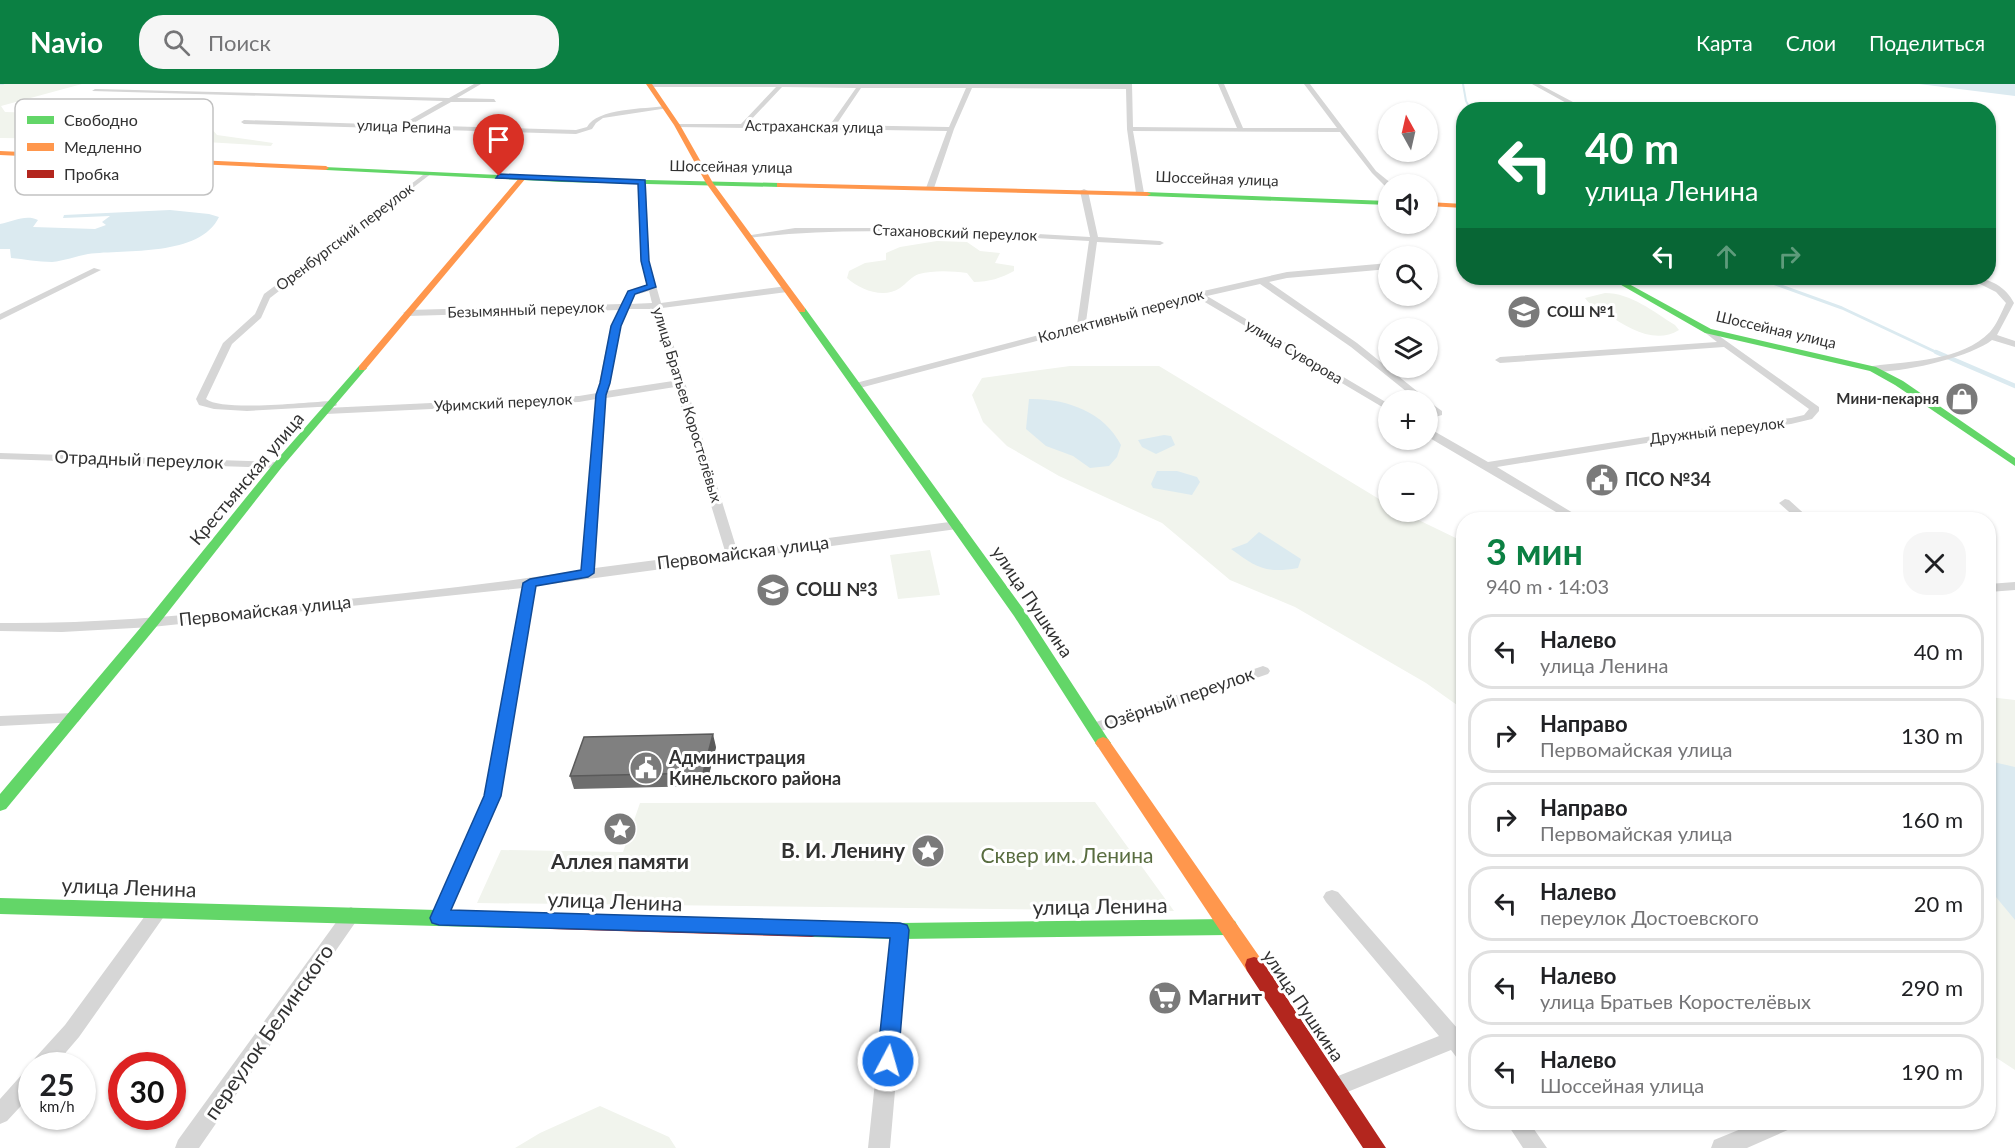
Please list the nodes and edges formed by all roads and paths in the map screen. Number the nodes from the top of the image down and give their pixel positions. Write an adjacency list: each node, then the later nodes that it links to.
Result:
1 (478, 84): 11 (street)
2 (1221, 84): 22 (street)
3 (1307, 84): 23 (street)
4 (1535, 84): 13 (street)
5 (649, 85): 6 (street); 14 (street, улица Пушкина)
6 (781, 85): 7 (street); 17 (street)
7 (861, 85): 8 (street); 19 (street)
8 (971, 85): 9 (street); 20 (street)
9 (1129, 85): 21 (street)
10 (95, 91): 11 (street)
11 (450, 100): 12 (street); 18 (street)
12 (494, 101)
13 (1570, 102)
14 (665, 108): 16 (street, улица Пушкина); 18 (street, улица Репина)
15 (244, 122): 18 (street, улица Репина)
16 (677, 124): 17 (street, Астраханская улица); 31 (street, улица Пушкина)
17 (743, 125): 19 (street, Астраханская улица)
18 (402, 127)
19 (832, 127): 20 (street, Астраханская улица)
20 (951, 129): 32 (street)
21 (1130, 129): 22 (street); 34 (street)
22 (1241, 130): 23 (street)
23 (1341, 130): 28 (street)
24 (0, 153): 25 (street, Шоссейная улица)
25 (15, 153)
26 (213, 161): 27 (street, Шоссейная улица)
27 (429, 172): 29 (street, Шоссейная улица); 66 (street, Оренбургский переулок)
28 (1378, 175)
29 (522, 178): 30 (street, Шоссейная улица); 52 (street, Крестьянская улица)
30 (642, 182): 31 (street, Шоссейная улица); 46 (street, улица Братьев Коростелёвых)
31 (710, 183): 32 (street, Шоссейная улица); 38 (street, улица Пушкина)
32 (930, 188): 33 (street, Шоссейная улица)
33 (1084, 191): 34 (street, Шоссейная улица); 39 (street)
34 (1140, 193): 35 (street, Шоссейная улица)
35 (1378, 203)
36 (1438, 205): 37 (street)
37 (1456, 206)
38 (749, 236): 39 (street, Стахановский переулок); 47 (street, улица Пушкина)
39 (1094, 237): 40 (street, Стахановский переулок); 54 (street)
40 (1160, 243)
41 (1378, 267): 43 (street, Коллективный переулок)
42 (97, 270): 53 (street)
43 (1262, 281): 48 (street, Коллективный переулок); 63 (street, улица Суворова)
44 (1626, 285): 55 (street, Шоссейная улица)
45 (1991, 285): 49 (street)
46 (652, 287): 50 (street); 51 (street, улица Братьев Коростелёвых)
47 (787, 289): 51 (street, Безымянный переулок); 62 (street, улица Пушкина)
48 (1199, 295): 54 (street, Коллективный переулок); 65 (street, улица Суворова)
49 (2011, 297): 56 (street)
50 (626, 306): 51 (street, Безымянный переулок); 52 (street, Безымянный переулок); 64 (street)
51 (657, 306): 61 (street, улица Братьев Коростелёвых)
52 (408, 314): 66 (street, Крестьянская улица)
53 (0, 317)
54 (1081, 327): 62 (street, Коллективный переулок)
55 (1708, 331): 57 (street, Дружный переулок); 60 (street, Шоссейная улица)
56 (1991, 336): 58 (street); 60 (street)
57 (1725, 344): 59 (street, Шоссейная улица); 71 (street, Дружный переулок)
58 (2015, 344)
59 (1500, 360)
60 (1873, 369): 69 (street, Шоссейная улица)
61 (679, 383): 64 (street, Уфимский переулок); 76 (street, улица Братьев Коростелёвых)
62 (856, 386): 75 (street, улица Пушкина)
63 (1410, 390)
64 (601, 395): 66 (street, Уфимский переулок); 77 (street)
65 (1378, 401)
66 (329, 408): 70 (street, Крестьянская улица)
67 (1438, 438): 71 (street)
68 (0, 456): 70 (street, Отрадный переулок)
69 (2015, 463)
70 (278, 465): 81 (street, Крестьянская улица)
71 (1485, 466): 73 (street)
72 (1785, 503): 74 (street)
73 (1565, 512)
74 (1796, 512)
75 (957, 525): 76 (street, Первомайская улица); 86 (street, улица Пушкина)
76 (732, 555): 77 (street, Первомайская улица)
77 (588, 573): 78 (street, Первомайская улица)
78 (530, 583): 81 (street, Первомайская улица); 92 (street)
79 (2015, 586): 80 (street)
80 (1996, 587)
81 (152, 623): 82 (street, Первомайская улица); 84 (street, Крестьянская улица)
82 (0, 627)
83 (1263, 671): 86 (street, Озёрный переулок)
84 (73, 718): 85 (street); 87 (street, Крестьянская улица)
85 (0, 721)
86 (1095, 728): 93 (street, улица Пушкина)
87 (0, 805)
88 (1332, 897): 95 (street)
89 (0, 906): 90 (street, улица Ленина)
90 (159, 910): 91 (street, улица Ленина); 97 (street)
91 (351, 915): 92 (street, улица Ленина); 103 (street, переулок Белинского)
92 (439, 918): 94 (street, улица Ленина)
93 (1229, 927): 94 (street, улица Ленина); 98 (street, улица Пушкина)
94 (900, 930): 104 (street)
95 (1456, 1036)
96 (1456, 1044): 98 (street)
97 (53, 1052)
98 (1335, 1087): 105 (street, улица Пушкина)
99 (18, 1094): 100 (street)
100 (0, 1114)
101 (1522, 1130): 106 (street)
102 (1764, 1130): 107 (street)
103 (186, 1148)
104 (879, 1148)
105 (1376, 1148)
106 (1536, 1148)
107 (1722, 1148)

